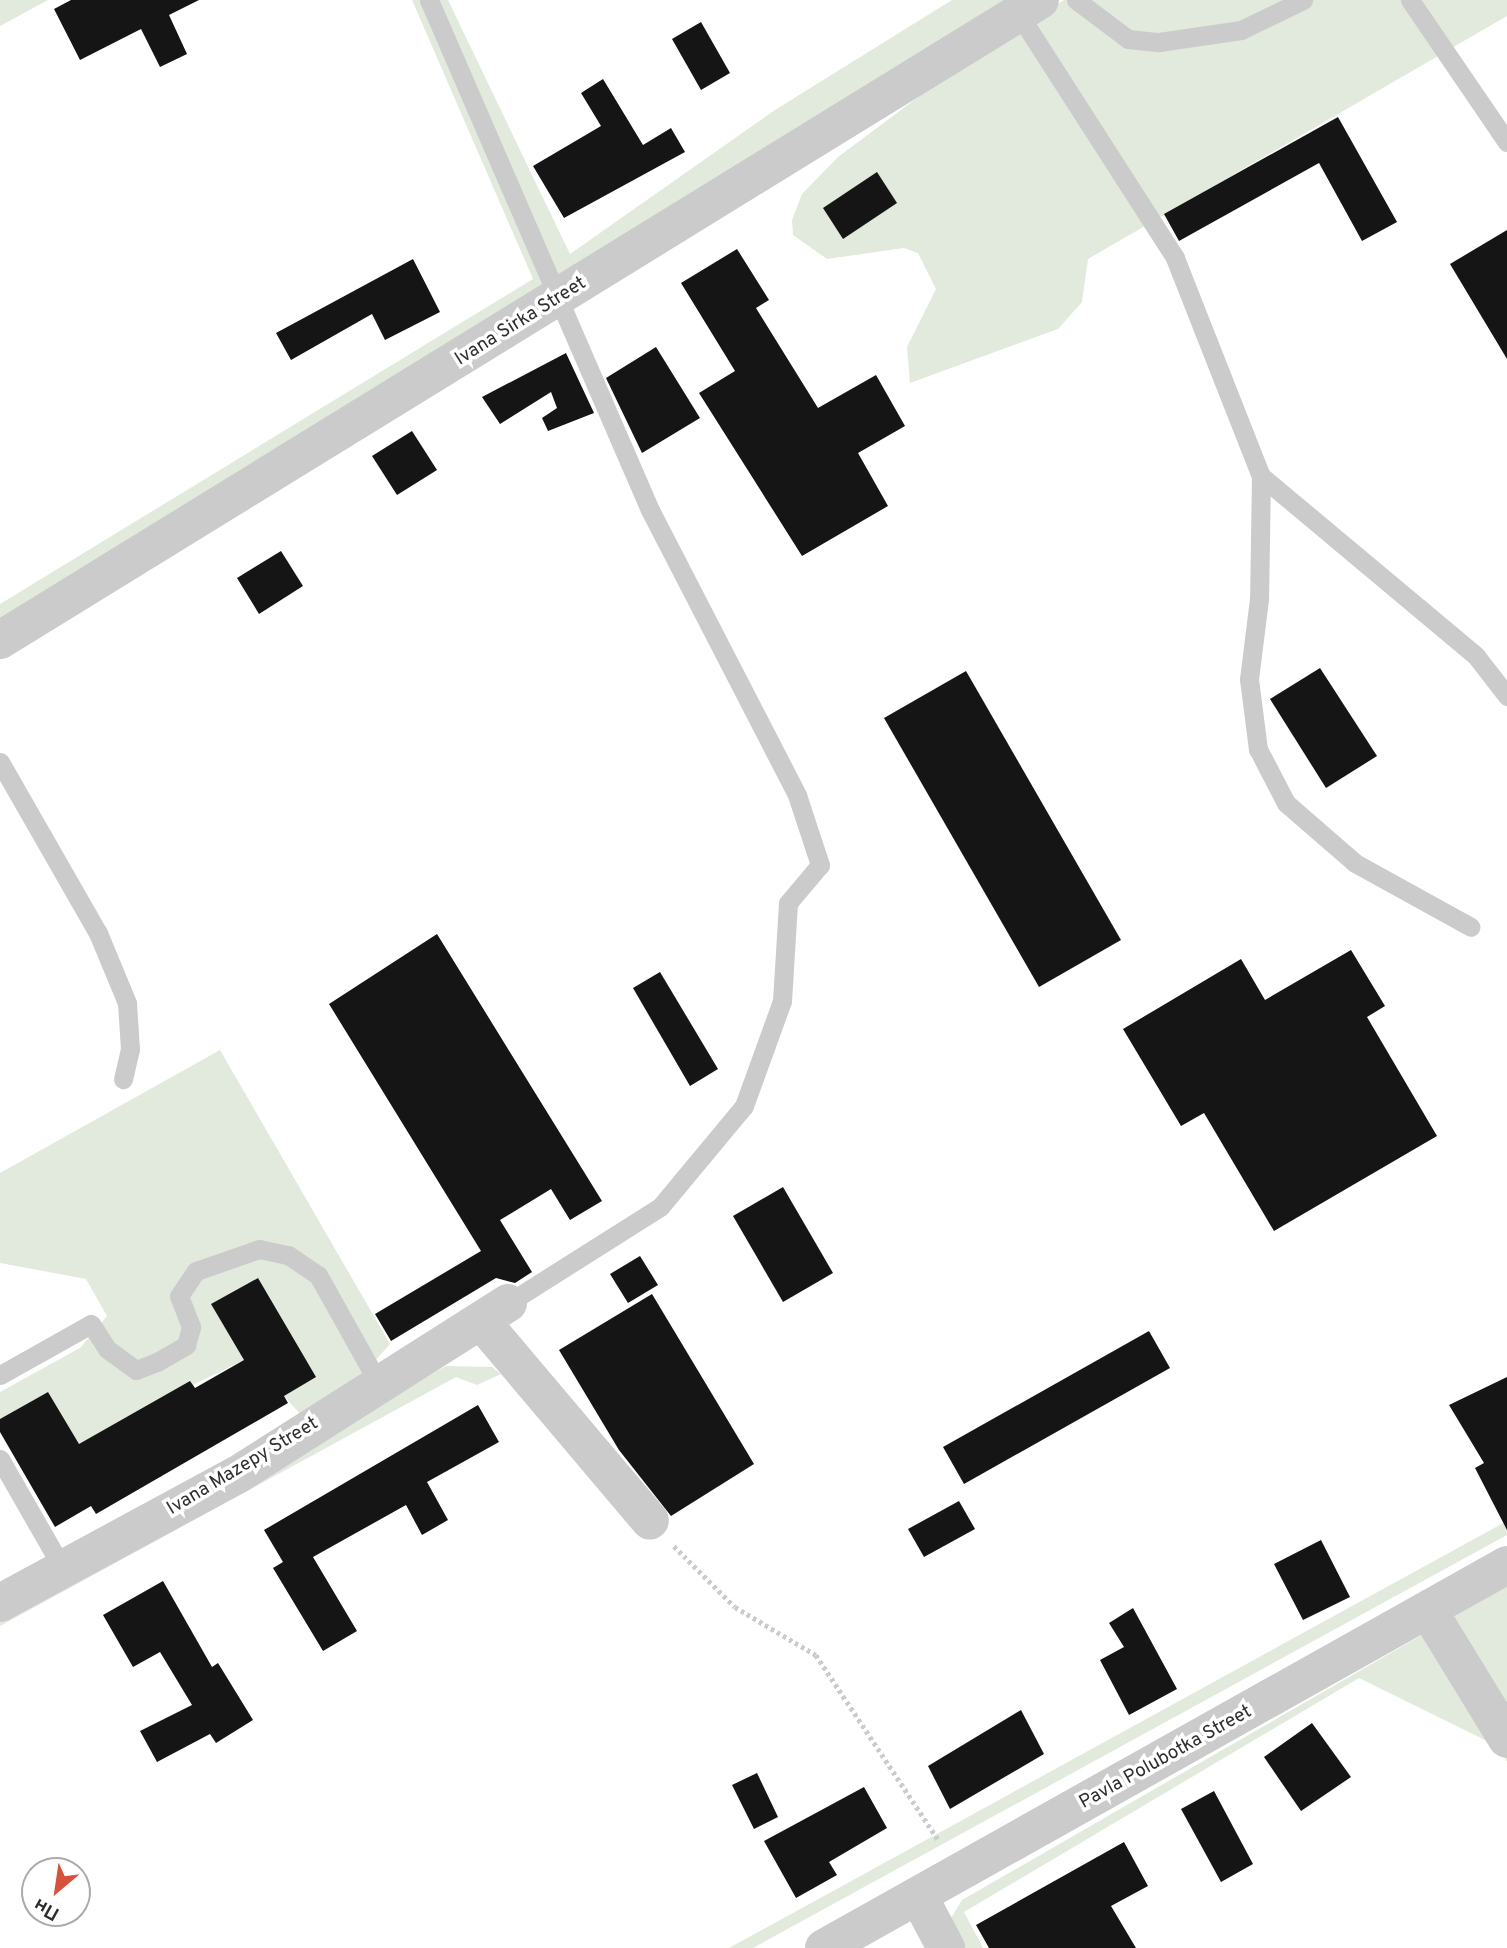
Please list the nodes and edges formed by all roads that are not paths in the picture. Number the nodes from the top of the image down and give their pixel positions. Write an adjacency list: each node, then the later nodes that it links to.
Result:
1 (429, 0): 7 (lane)
2 (1076, 0): 3 (lane)
3 (1303, 0)
4 (1410, 0): 6 (lane)
5 (1029, 7): 7 (street, Ivana Sirka Street); 8 (lane)
6 (1507, 142)
7 (560, 298): 9 (street, Ivana Sirka Street); 14 (lane)
8 (1261, 476): 10 (lane); 12 (lane)
9 (0, 640)
10 (1507, 696)
11 (0, 762): 13 (lane)
12 (1471, 927)
13 (122, 1079)
14 (495, 1313): 16 (street, Ivana Mazepy Street); 18 (street)
15 (0, 1375): 16 (lane)
16 (379, 1384): 20 (street, Ivana Mazepy Street)
17 (0, 1459): 20 (lane)
18 (650, 1521)
19 (1507, 1565): 22 (street, Pavla Polubotka Street)
20 (63, 1569): 21 (street, Ivana Mazepy Street)
21 (0, 1603)
22 (1428, 1609): 23 (street); 24 (street, Pavla Polubotka Street)
23 (1507, 1739)
24 (919, 1897): 25 (street, Pavla Polubotka Street); 26 (street)
25 (824, 1948)
26 (946, 1948)

